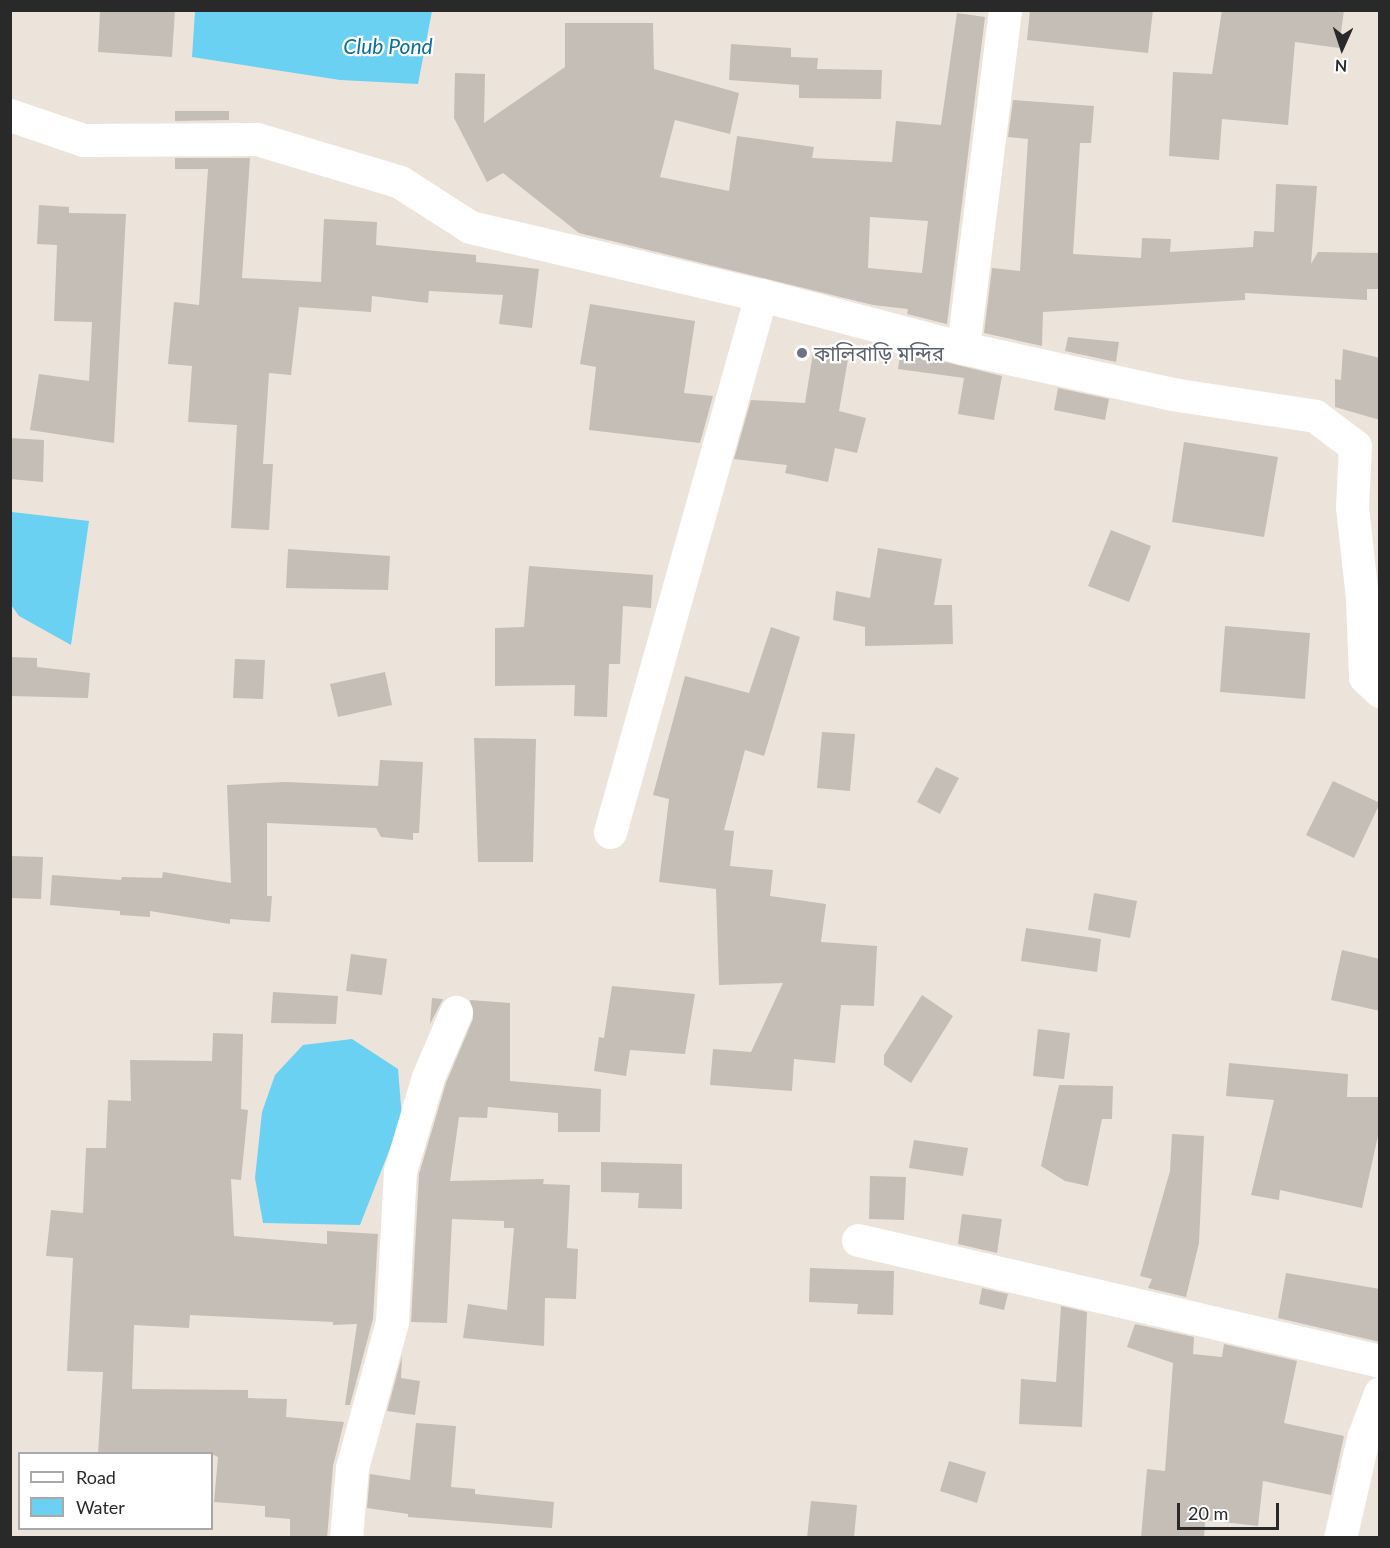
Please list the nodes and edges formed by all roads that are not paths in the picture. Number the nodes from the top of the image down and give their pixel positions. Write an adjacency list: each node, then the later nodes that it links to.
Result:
1 (1005, 10): 4 (street)
2 (10, 115): 3 (street)
3 (761, 294): 4 (street); 6 (street)
4 (963, 348): 5 (street)
5 (1380, 691)
6 (609, 832)
7 (456, 1012): 11 (street)
8 (858, 1240): 9 (street)
9 (1380, 1361)
10 (1380, 1393): 12 (street)
11 (345, 1538)
12 (1340, 1538)

